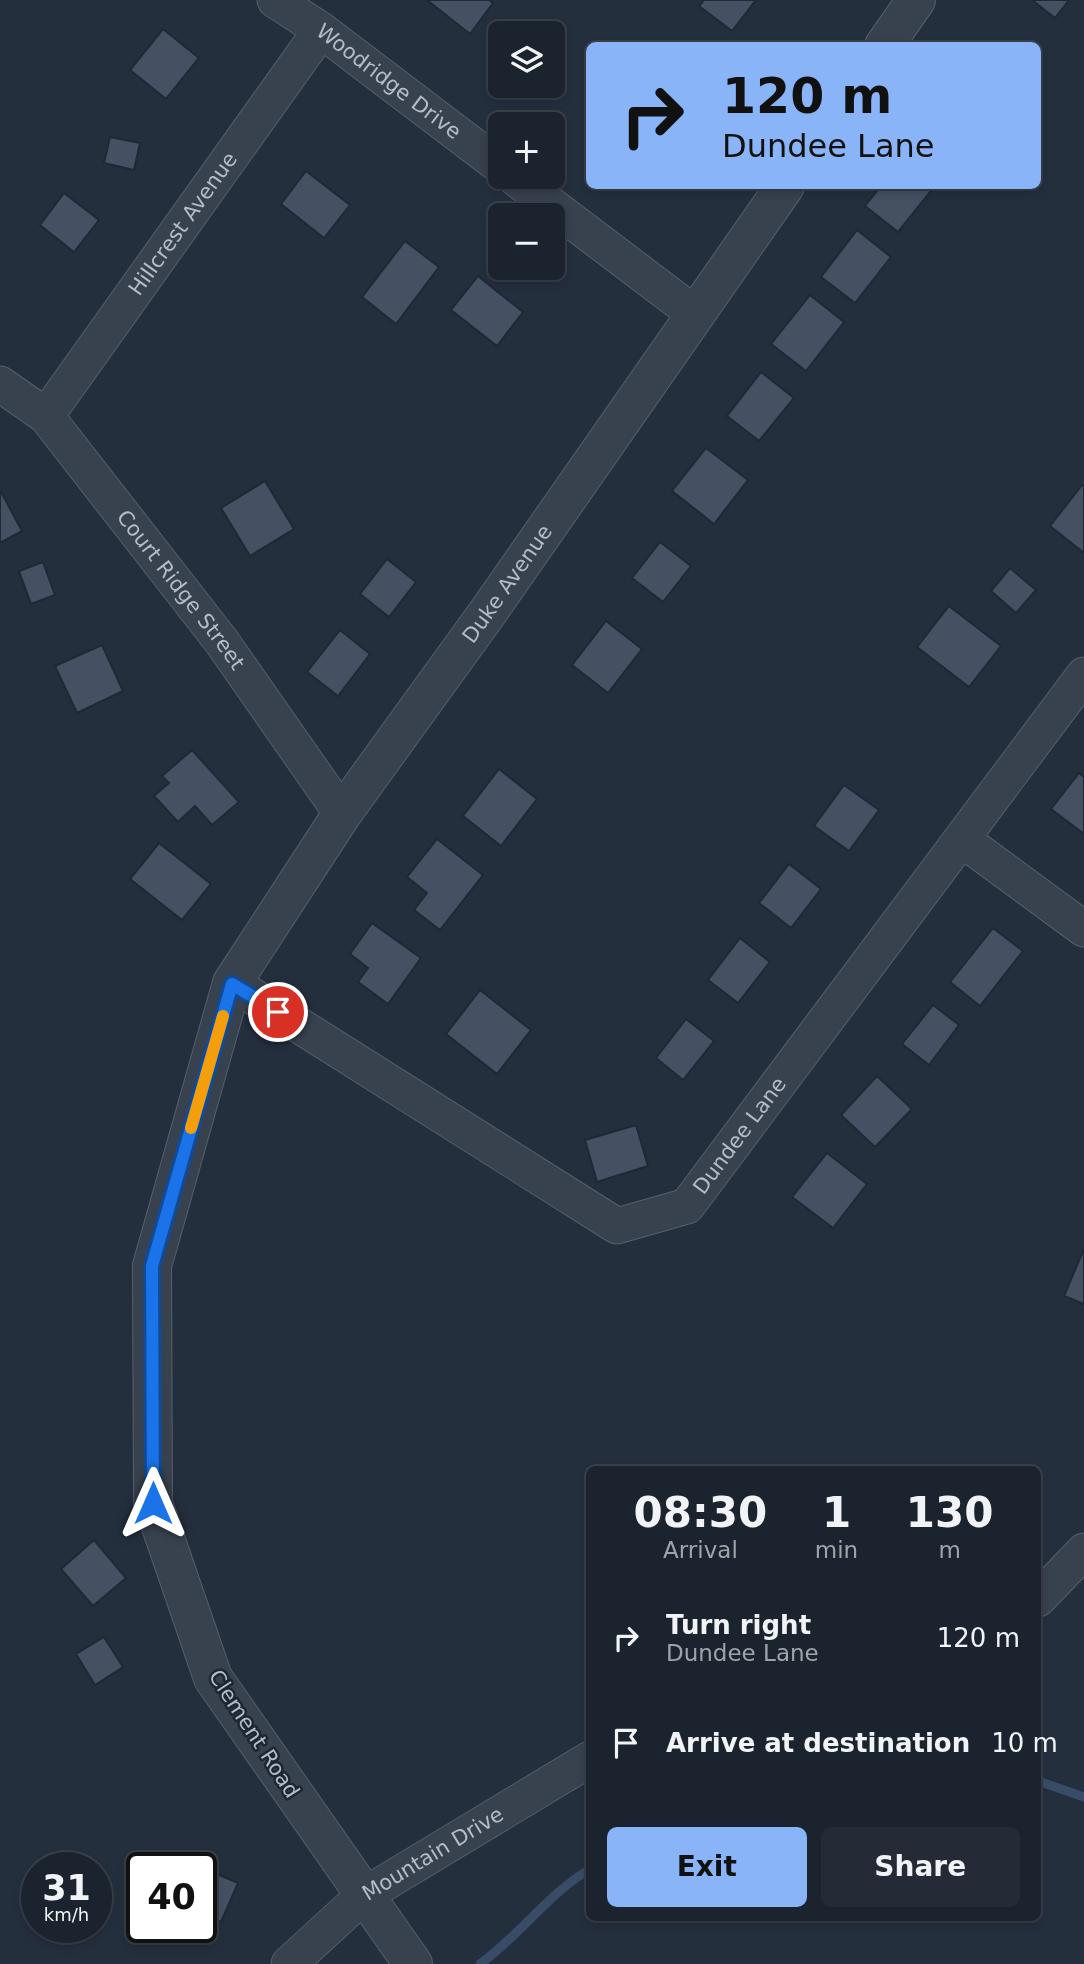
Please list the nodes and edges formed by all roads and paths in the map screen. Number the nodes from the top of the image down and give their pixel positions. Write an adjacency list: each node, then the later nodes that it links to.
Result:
1 (275, 0): 3 (street, Woodridge Drive)
2 (916, 0): 4 (street)
3 (321, 30): 5 (street, Woodridge Drive); 10 (street, Hillcrest Avenue)
4 (887, 42)
5 (488, 157)
6 (530, 189): 8 (street)
7 (783, 189): 8 (street, Duke Avenue)
8 (695, 314): 12 (street, Duke Avenue)
9 (0, 384): 10 (street, Court Ridge Street)
10 (46, 416): 12 (street, Court Ridge Street)
11 (1084, 675): 13 (street, Dundee Lane)
12 (342, 814): 15 (street, Duke Avenue)
13 (963, 840): 14 (street); 15 (street, Dundee Lane)
14 (1084, 929)
15 (232, 984): 19 (street, Clement Road)
16 (1084, 1551): 17 (street)
17 (1041, 1596)
18 (586, 1761): 19 (street, Mountain Drive)
19 (363, 1896): 20 (street, Mountain Drive); 21 (street, Clement Road)
20 (289, 1964)
21 (413, 1964)

